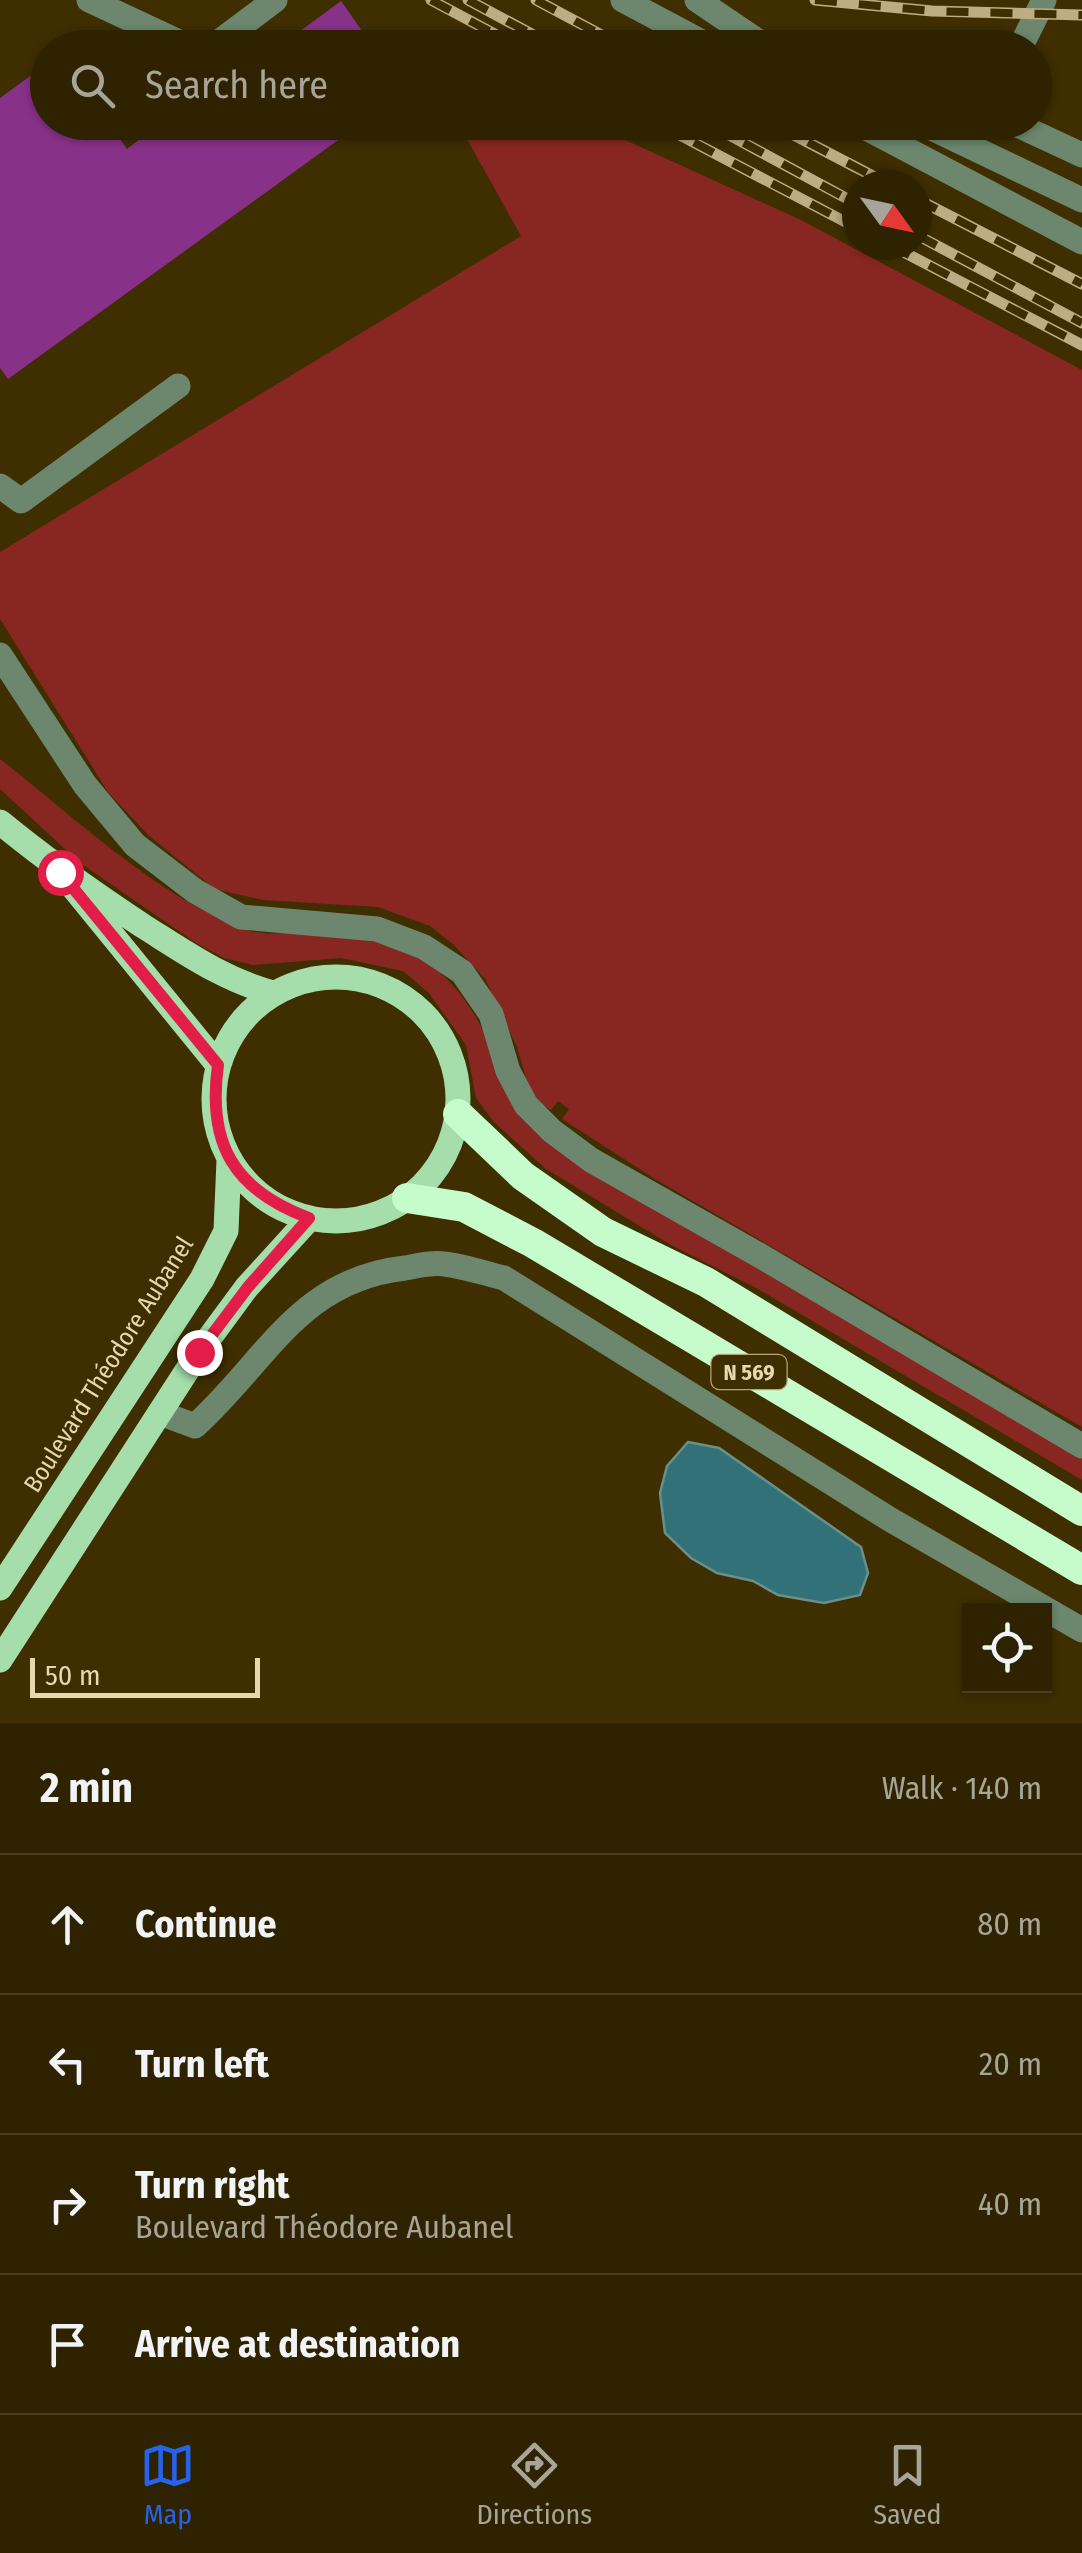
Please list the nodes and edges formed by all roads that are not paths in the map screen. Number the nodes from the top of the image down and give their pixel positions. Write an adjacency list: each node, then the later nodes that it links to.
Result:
1 (88, 0): 6 (lane)
2 (274, 0): 7 (lane)
3 (623, 0): 8 (lane)
4 (697, 0): 9 (lane)
5 (1044, 0): 10 (lane)
6 (153, 30)
7 (235, 30)
8 (679, 30)
9 (741, 30)
10 (1029, 30)
11 (889, 140): 16 (lane)
12 (957, 140): 15 (lane)
13 (1050, 140): 14 (lane)
14 (1082, 155)
15 (1082, 200)
16 (1082, 242)
17 (178, 386): 18 (lane)
18 (0, 486)
19 (0, 655): 29 (lane)
20 (0, 822): 21 (main road)
21 (60, 872): 22 (main road); 23 (main road)
22 (272, 993): 23 (main road); 24 (main road)
23 (218, 1065): 25 (main road)
24 (458, 1114): 26 (main road); 30 (highway, N 569)
25 (230, 1160): 27 (main road); 32 (main road, Boulevard Théodore Aubanel)
26 (407, 1198): 27 (main road); 31 (highway, N 569)
27 (309, 1218): 28 (main road)
28 (160, 1413): 33 (lane); 34 (main road)
29 (1082, 1446)
30 (1082, 1511)
31 (1082, 1570)
32 (0, 1588)
33 (1082, 1630)
34 (0, 1660)

